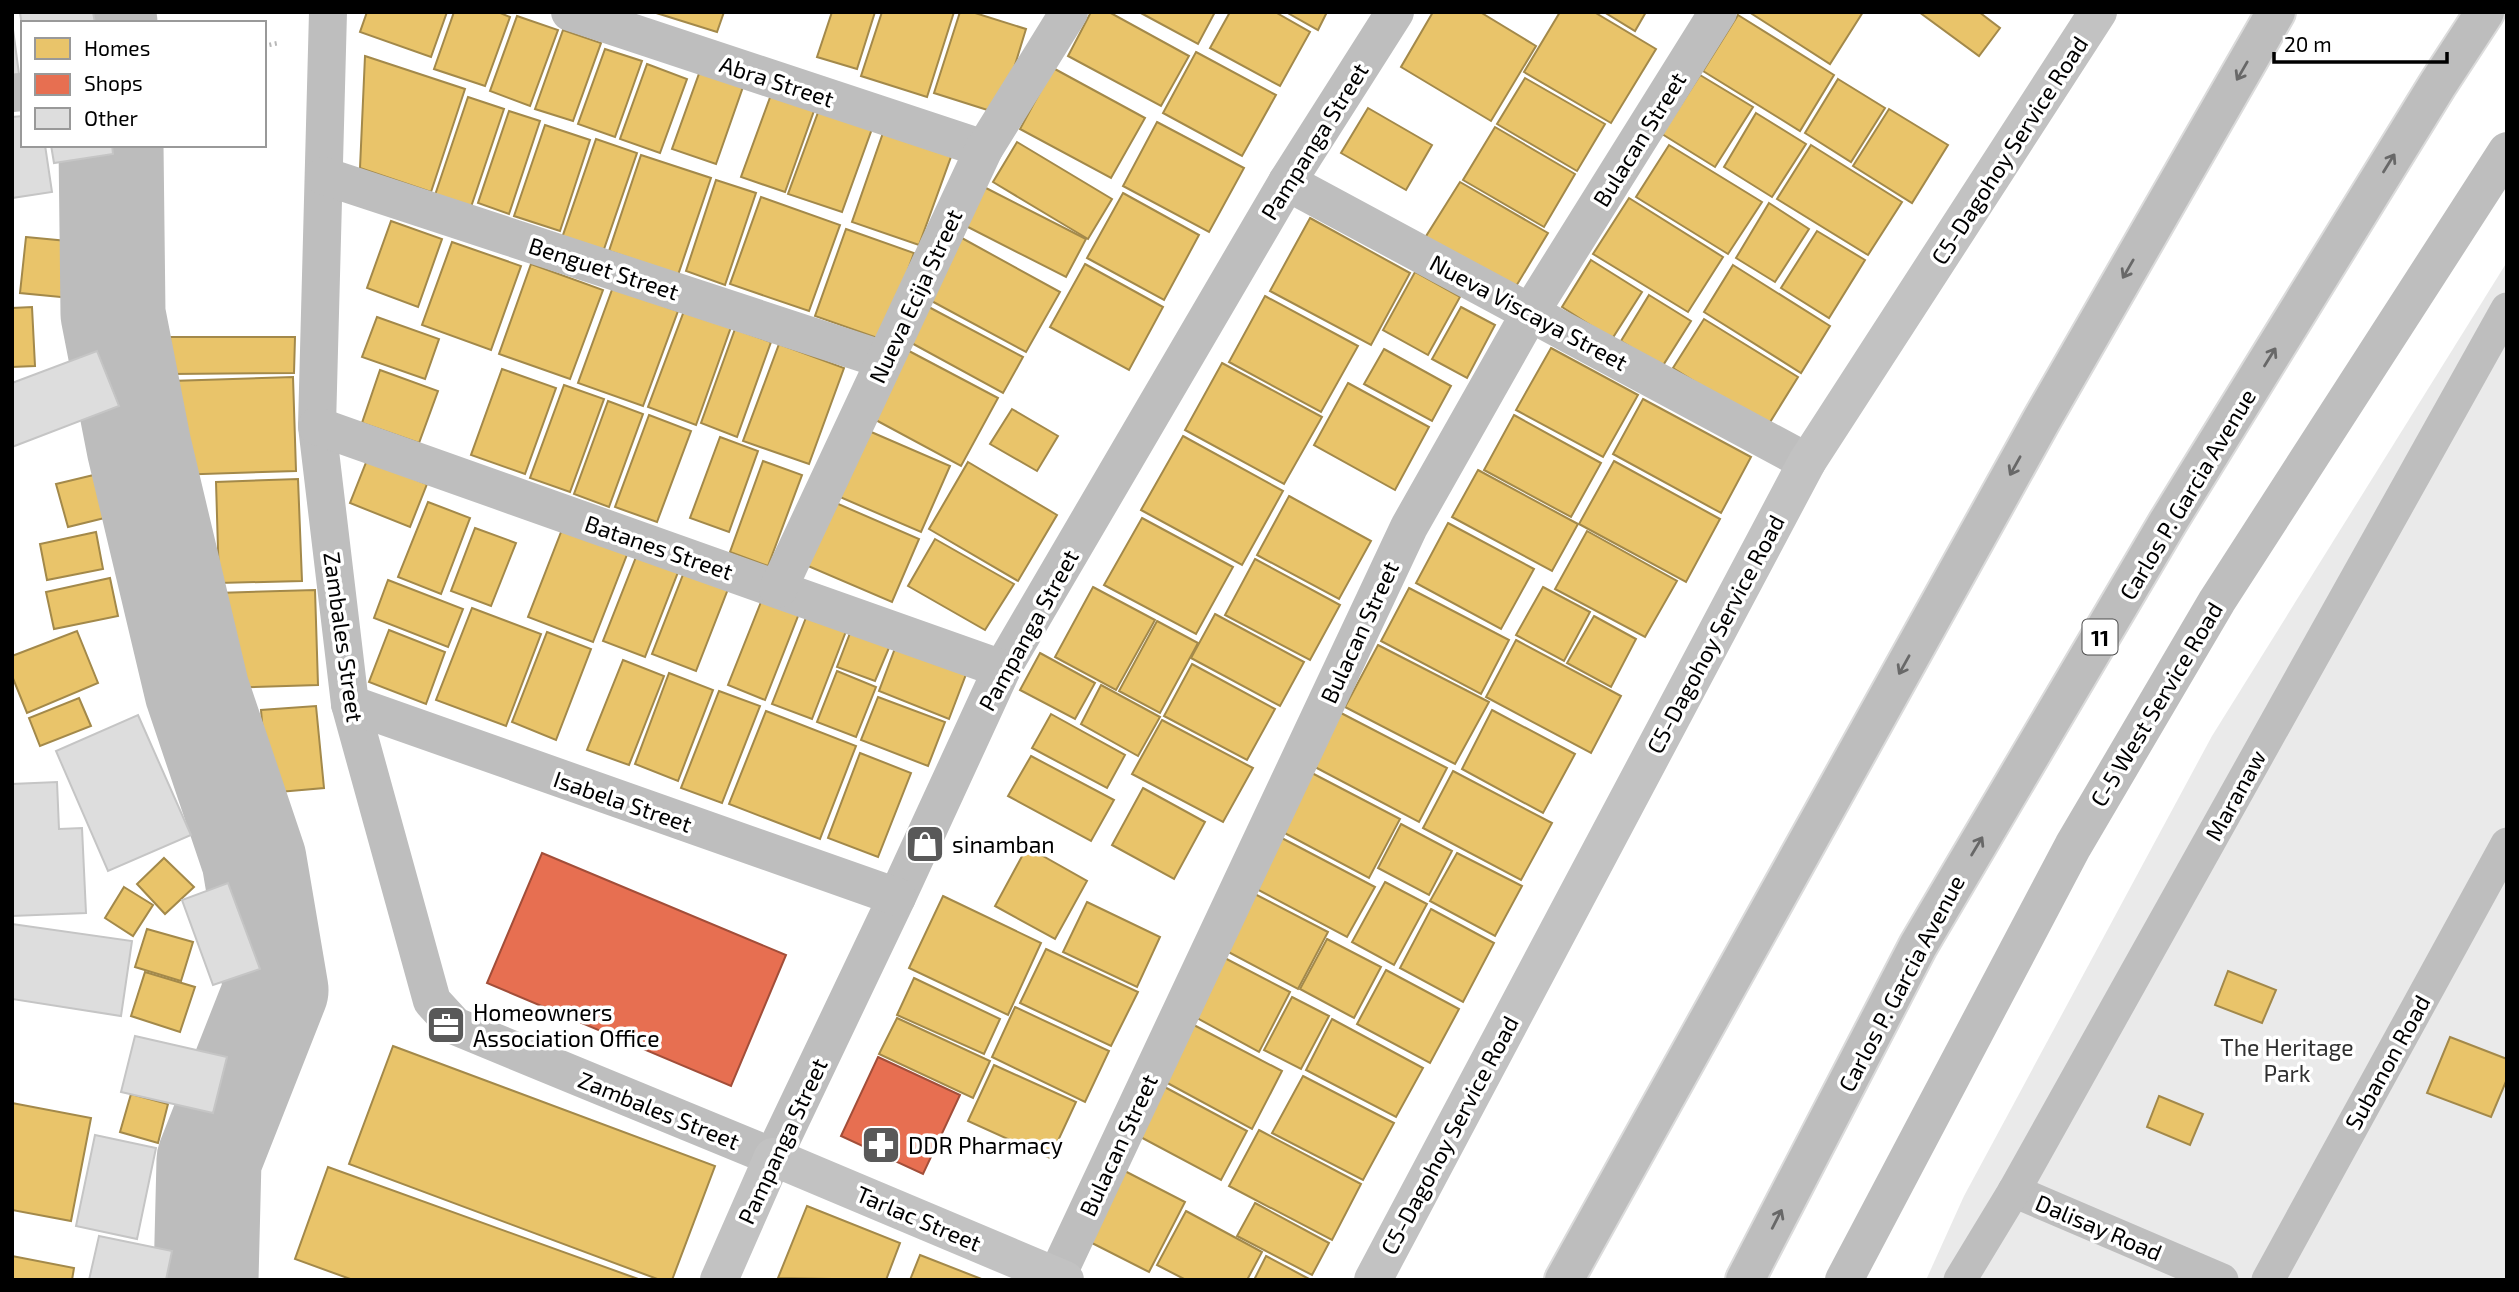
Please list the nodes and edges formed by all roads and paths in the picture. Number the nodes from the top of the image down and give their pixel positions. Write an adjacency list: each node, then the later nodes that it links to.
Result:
1 (328, 12): 11 (street, Zambales Street)
2 (570, 12): 9 (street, Abra Street)
3 (1069, 12): 9 (street, Nueva Ecija Street)
4 (1395, 12): 12 (street, Pampanga Street)
5 (1718, 12): 14 (street, Bulacan Street)
6 (2098, 12): 17 (main road, C5-Dagohoy Service Road)
7 (2276, 12): 28 (main road, one-way to 28)
8 (2485, 12): 29 (main road, Carlos P. Garcia Avenue / 11, one-way to 8)
9 (984, 149): 15 (street, Nueva Ecija Street)
10 (2507, 151): 30 (street, C-5 West Service Road)
11 (324, 176): 15 (street, Benguet Street); 16 (street, Zambales Street)
12 (1287, 182): 14 (street, Nueva Viscaya Street); 19 (street, Pampanga Street)
13 (2507, 309): 24 (lane, Maranaw)
14 (1530, 313): 17 (street, Nueva Viscaya Street); 25 (street, Bulacan Street)
15 (884, 360): 18 (street, Nueva Ecija Street)
16 (317, 426): 18 (street, Batanes Street); 20 (street, Zambales Street)
17 (1807, 462): 27 (main road, C5-Dagohoy Service Road)
18 (778, 589): 19 (street, Batanes Street)
19 (1002, 668): 22 (street, Pampanga Street)
20 (350, 704): 22 (street, Isabela Street); 23 (street, Zambales Street)
21 (2507, 844): 33 (lane, Subanon Road)
22 (897, 897): 23 (street, Pampanga Street)
23 (772, 1157): 25 (main road, Tarlac Street); 26 (main road, Pampanga Street)
24 (2014, 1191): 31 (lane, Maranaw); 32 (lane, Dalisay Road)
25 (1059, 1279)
26 (719, 1280)
27 (1373, 1280)
28 (1564, 1280)
29 (1745, 1280)
30 (1844, 1280)
31 (1960, 1280)
32 (2222, 1280)
33 (2268, 1280)

